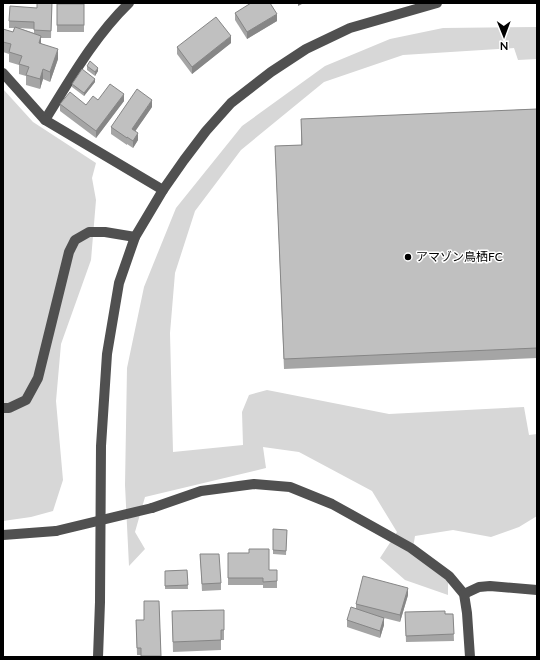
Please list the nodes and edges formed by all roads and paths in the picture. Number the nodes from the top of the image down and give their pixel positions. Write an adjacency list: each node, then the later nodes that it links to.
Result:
1 (129, 3): 3 (street)
2 (437, 3): 6 (street)
3 (119, 8): 5 (street)
4 (3, 73): 5 (street)
5 (45, 120): 6 (street)
6 (163, 190): 7 (street)
7 (135, 237): 8 (street); 12 (street)
8 (3, 408)
9 (3, 535): 11 (street, bridge)
10 (537, 590): 11 (street)
11 (464, 594): 13 (street)
12 (98, 657)
13 (470, 657)

